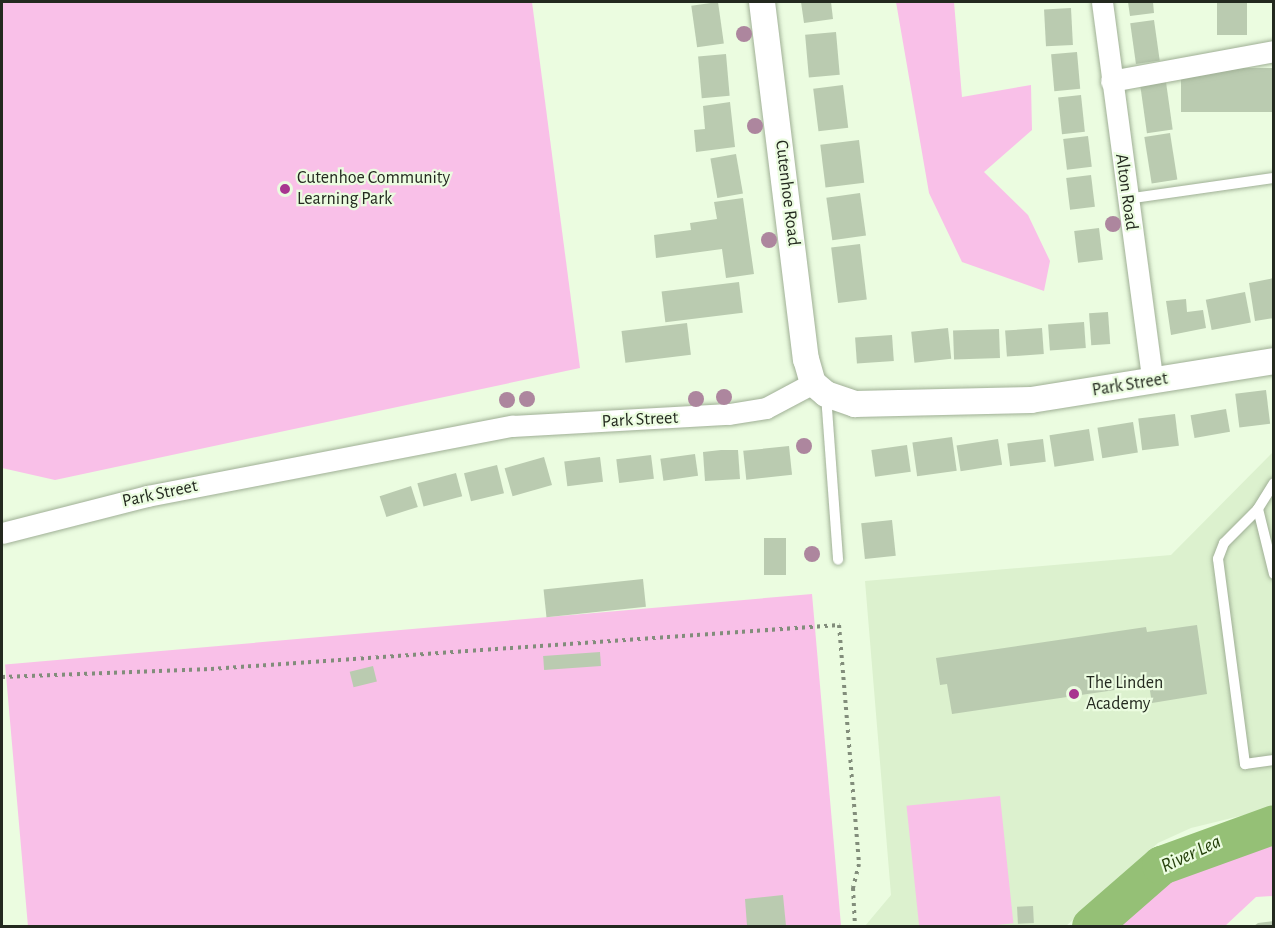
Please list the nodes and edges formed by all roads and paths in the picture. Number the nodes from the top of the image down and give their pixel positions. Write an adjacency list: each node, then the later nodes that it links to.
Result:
1 (762, 2): 9 (street, Cutenhoe Road)
2 (1102, 2): 4 (street, Alton Road)
3 (1274, 51): 4 (street)
4 (1111, 81): 6 (street, Alton Road)
5 (1274, 178): 6 (lane)
6 (1126, 199): 8 (street, Alton Road)
7 (1274, 361): 8 (street, Park Street)
8 (1153, 382): 9 (street, Park Street)
9 (819, 389): 12 (street, Park Street); 13 (lane)
10 (1274, 483): 11 (lane)
11 (1258, 509): 14 (lane); 16 (lane)
12 (2, 533)
13 (838, 560)
14 (1274, 574)
15 (2, 677): 17 (path)
16 (1274, 760)
17 (855, 927)

